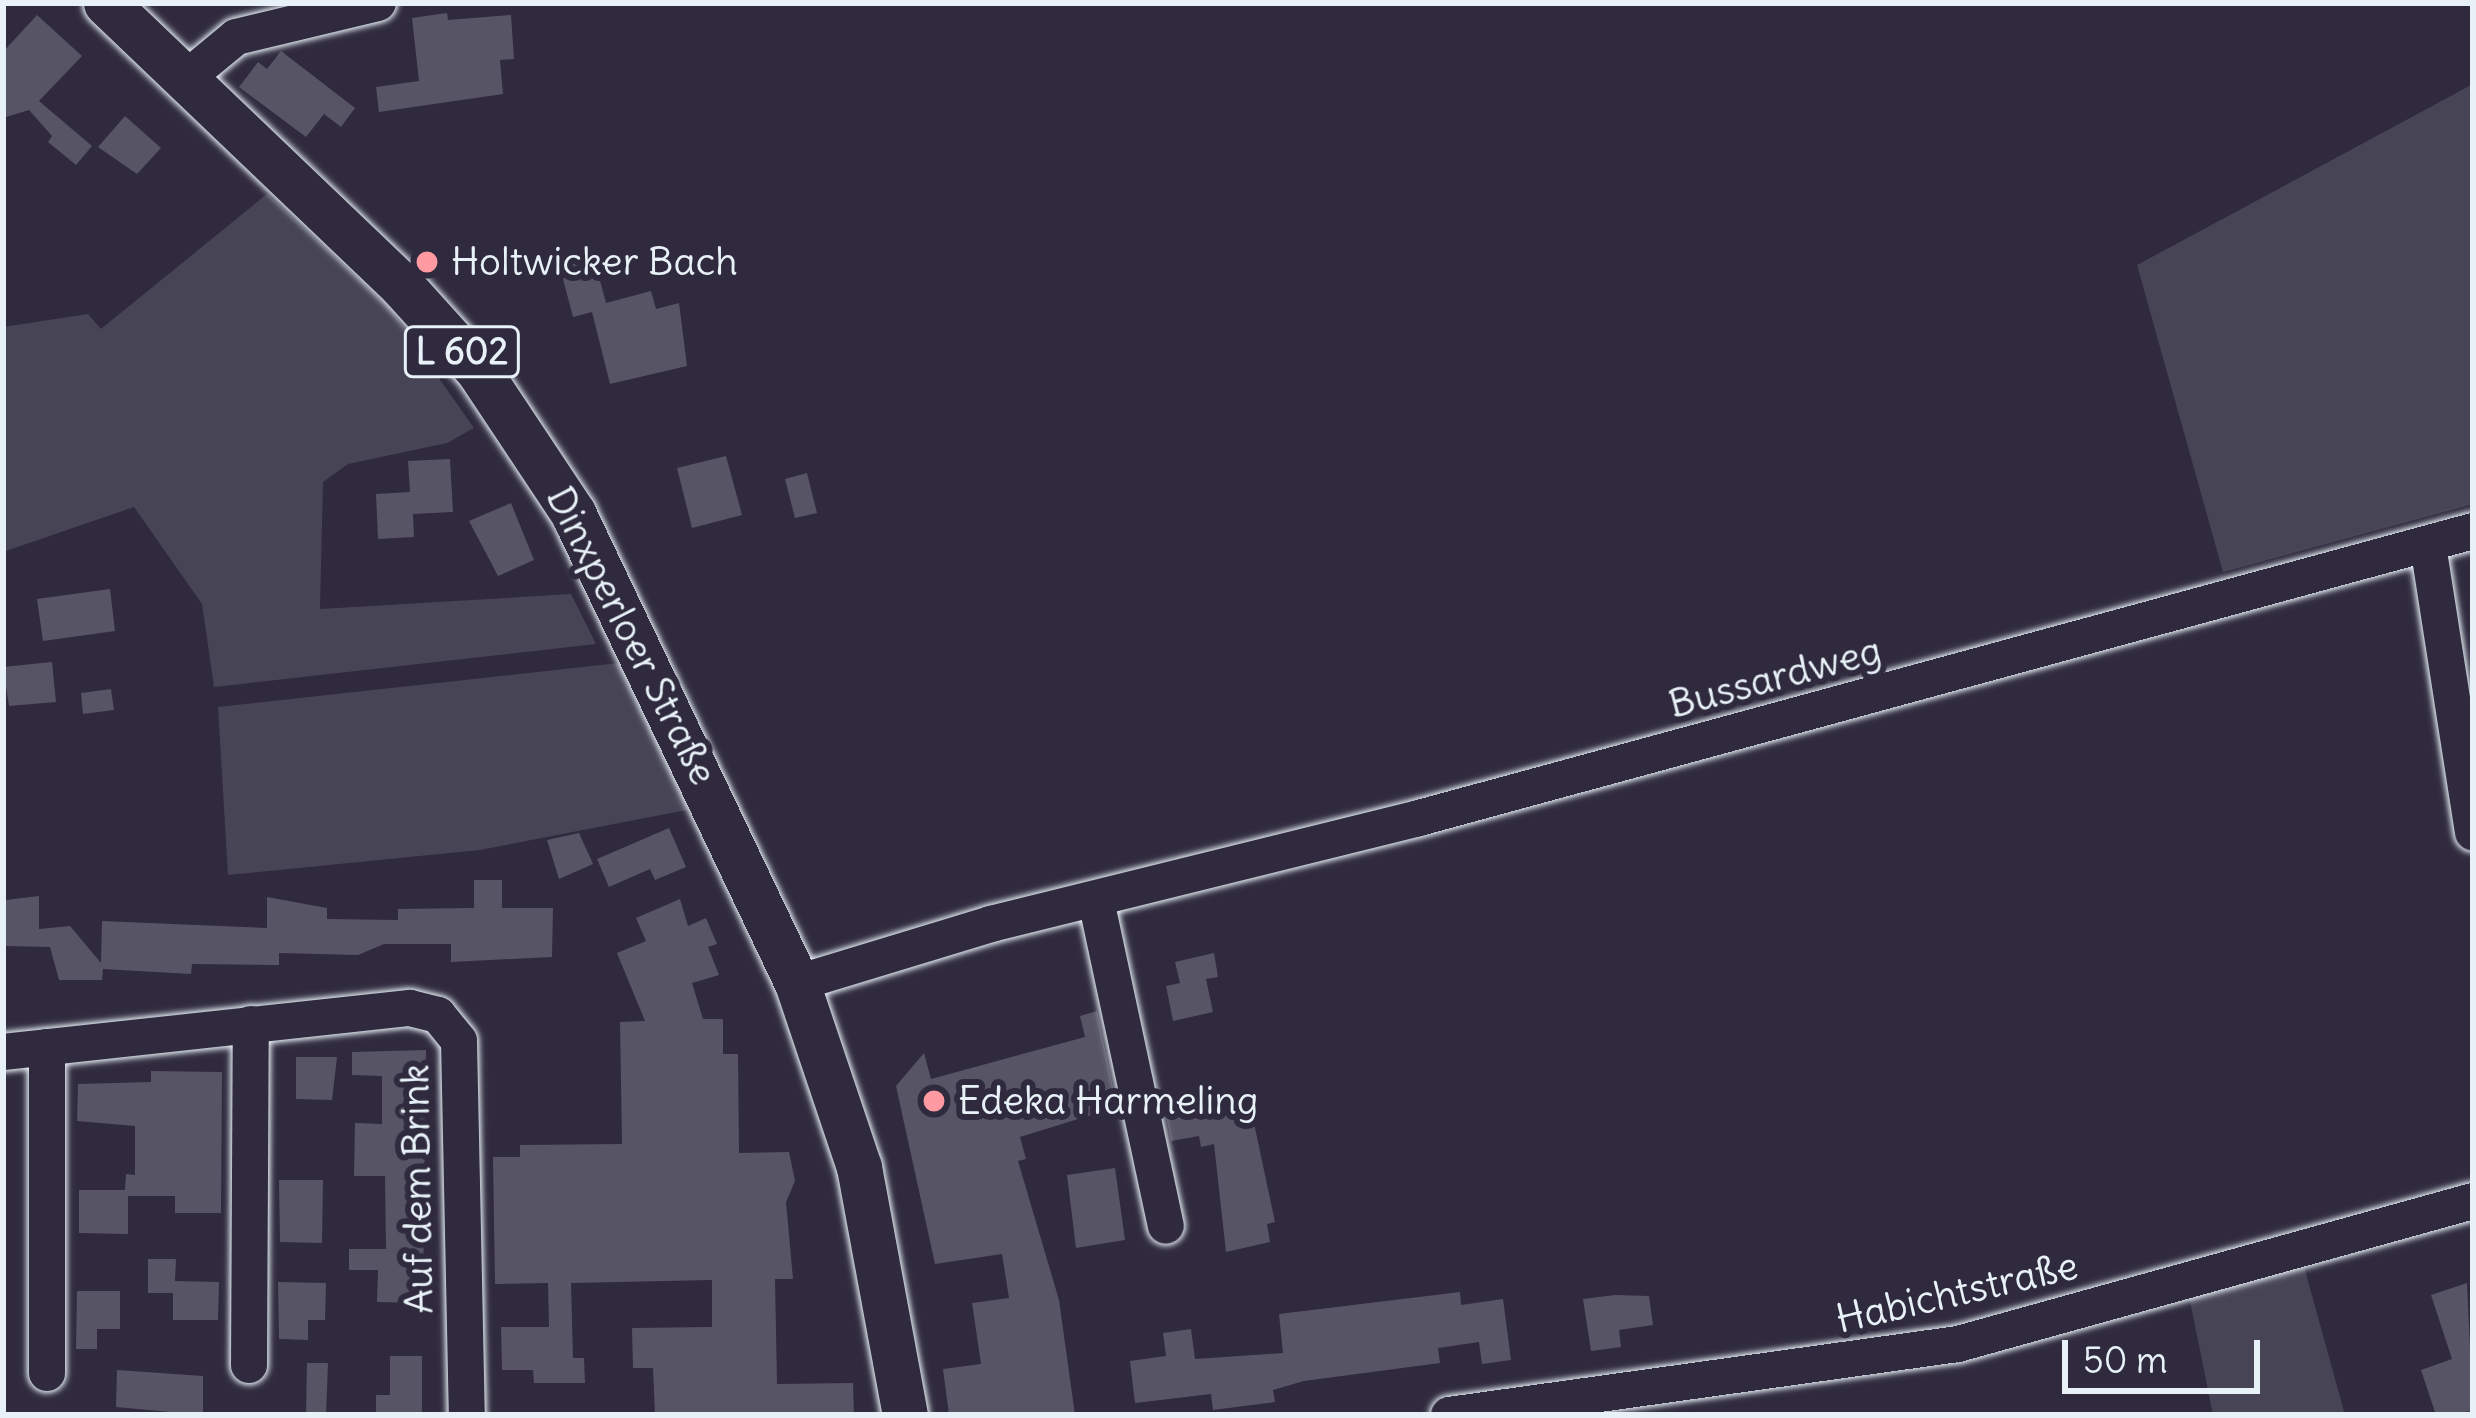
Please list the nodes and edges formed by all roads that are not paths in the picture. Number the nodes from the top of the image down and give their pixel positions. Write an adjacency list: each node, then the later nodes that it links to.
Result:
1 (106, 3): 3 (main road, Dinxperloer Straße / L 602)
2 (378, 3): 3 (street)
3 (184, 80): 8 (main road, Dinxperloer Straße / L 602)
4 (2473, 531): 5 (street, Bussardweg)
5 (2428, 544): 6 (street); 7 (street, Bussardweg)
6 (2473, 832)
7 (1096, 900): 8 (street, Bussardweg); 13 (street)
8 (797, 983): 18 (main road, Dinxperloer Straße / L 602)
9 (251, 1024): 10 (street, Auf dem Brink); 14 (street); 17 (street, Auf dem Brink)
10 (47, 1046): 11 (street, Auf dem Brink); 15 (street)
11 (3, 1052)
12 (2473, 1201): 16 (street, Habichtstraße)
13 (1166, 1226)
14 (249, 1365)
15 (47, 1372)
16 (1467, 1414)
17 (467, 1415)
18 (905, 1415)

